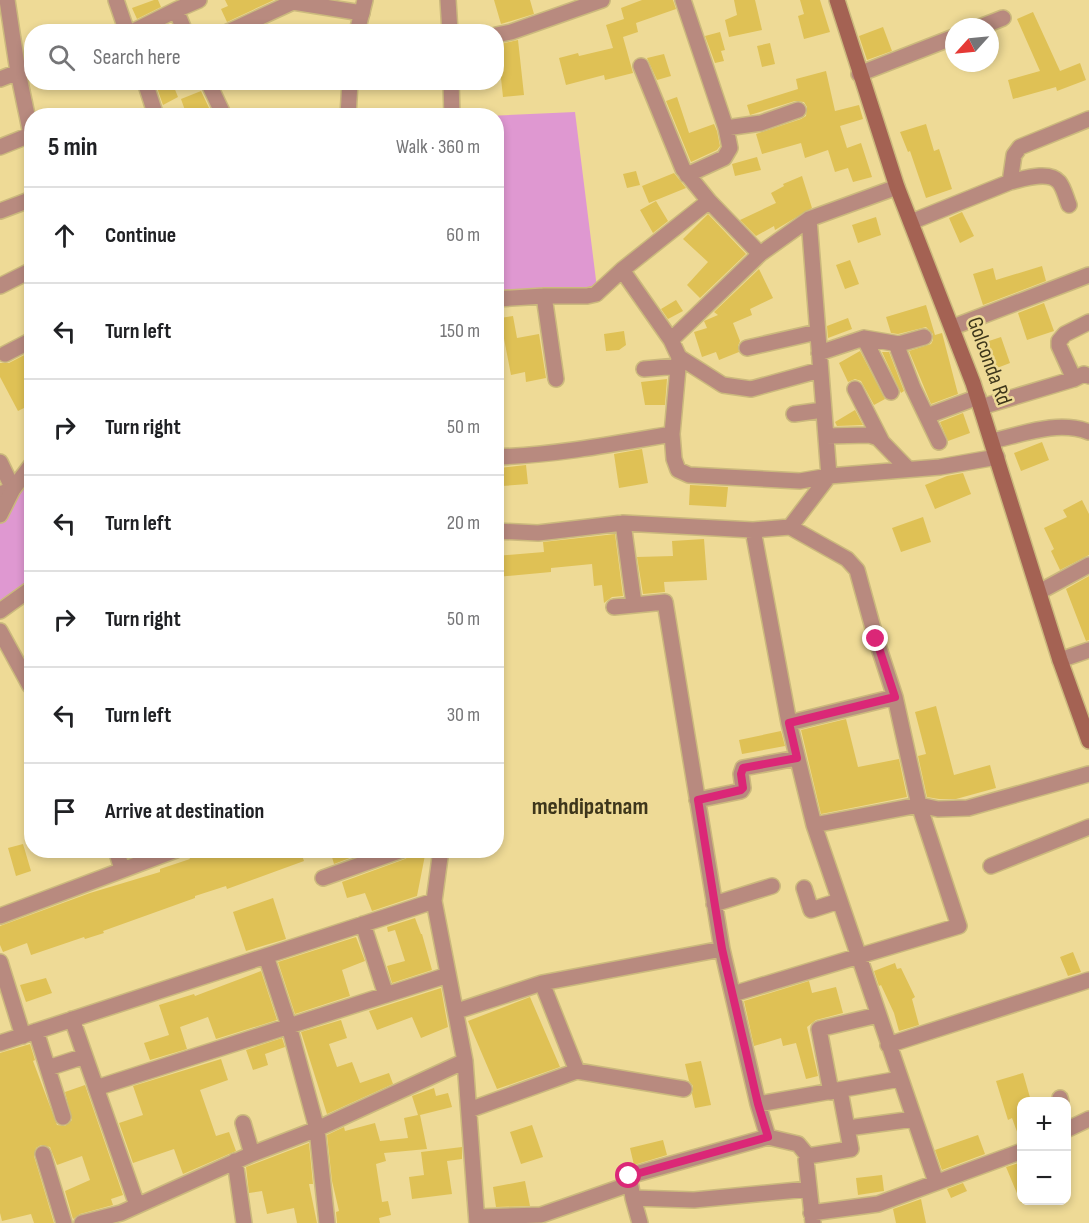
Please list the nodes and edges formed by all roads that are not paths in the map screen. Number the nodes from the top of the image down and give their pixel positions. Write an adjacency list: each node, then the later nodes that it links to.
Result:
1 (7, 0): 22 (street)
2 (116, 0): 13 (street)
3 (199, 0): 10 (street)
4 (448, 0): 18 (street)
5 (602, 0): 19 (street)
6 (683, 0): 38 (street)
7 (837, 0): 23 (main road, Golconda Rd)
8 (292, 1): 9 (street); 16 (street)
9 (364, 7): 17 (street)
10 (176, 10): 14 (street); 15 (street)
11 (1003, 18): 12 (street)
12 (999, 20)
13 (124, 24)
14 (148, 24)
15 (182, 24)
16 (245, 24)
17 (359, 24)
18 (450, 24)
19 (504, 33)
20 (945, 41): 23 (street)
21 (641, 66): 41 (street)
22 (22, 69): 24 (street); 25 (street)
23 (859, 74): 43 (main road, Golconda Rd)
24 (0, 79)
25 (24, 84)
26 (25, 90): 31 (street)
27 (148, 90): 32 (street)
28 (212, 90): 33 (street)
29 (350, 90): 34 (street)
30 (451, 90): 35 (street)
31 (27, 108)
32 (153, 108)
33 (220, 108)
34 (348, 108)
35 (452, 108)
36 (798, 110): 38 (street)
37 (1089, 119): 42 (street)
38 (726, 128): 41 (street)
39 (24, 139): 40 (street)
40 (0, 147)
41 (687, 175): 44 (street)
42 (1011, 182): 46 (street); 49 (street)
43 (897, 188): 48 (street); 49 (main road, Golconda Rd)
44 (709, 201): 50 (street); 51 (street)
45 (24, 202): 47 (street)
46 (1069, 205)
47 (0, 211)
48 (809, 219): 50 (street); 59 (street)
49 (911, 222): 58 (main road, Golconda Rd)
50 (760, 254): 62 (street)
51 (622, 270): 55 (street); 62 (street)
52 (24, 274): 54 (street)
53 (1089, 275): 58 (street)
54 (0, 286)
55 (544, 296): 56 (street); 72 (street)
56 (504, 298)
57 (1089, 322): 71 (street)
58 (953, 327): 75 (main road, Golconda Rd)
59 (817, 332): 65 (street); 66 (street)
60 (924, 337): 64 (street)
61 (864, 338): 64 (street); 66 (street); 74 (street)
62 (671, 340): 68 (street)
63 (24, 344): 67 (street)
64 (896, 344): 78 (street)
65 (747, 348)
66 (819, 353): 70 (street)
67 (6, 354)
68 (678, 362): 69 (street); 70 (street); 80 (street)
69 (644, 369)
70 (820, 370): 76 (street)
71 (1084, 375): 75 (street)
72 (556, 379)
73 (855, 389): 83 (street)
74 (891, 392)
75 (980, 402): 78 (street); 82 (main road, Golconda Rd)
76 (823, 410): 77 (street); 81 (street)
77 (794, 414)
78 (927, 417): 84 (street)
79 (1089, 432): 82 (street)
80 (672, 434): 85 (street); 90 (street)
81 (826, 436): 83 (street); 90 (street)
82 (993, 441): 86 (main road, Golconda Rd)
83 (882, 442): 88 (street)
84 (939, 442)
85 (504, 457)
86 (997, 457): 88 (street); 98 (main road, Golconda Rd)
87 (0, 462): 91 (street)
88 (908, 469): 90 (street)
89 (24, 473): 91 (street)
90 (829, 476): 94 (street)
91 (7, 491): 92 (street)
92 (0, 515)
93 (623, 523): 95 (street); 96 (street); 100 (street)
94 (790, 527): 95 (street); 107 (street)
95 (753, 530): 109 (street)
96 (504, 531)
97 (1089, 565): 98 (street)
98 (1038, 592): 105 (main road, Golconda Rd)
99 (24, 594): 102 (street)
100 (633, 604): 101 (street); 113 (street)
101 (614, 607)
102 (0, 611)
103 (0, 631): 106 (street)
104 (1089, 650): 105 (street)
105 (1060, 660): 108 (main road, Golconda Rd)
106 (24, 675)
107 (895, 697): 109 (street); 114 (street)
108 (1084, 710): 110 (main road, Golconda Rd)
109 (789, 723): 111 (street)
110 (1089, 741)
111 (797, 758): 113 (street); 115 (street)
112 (1089, 774): 114 (street)
113 (698, 800): 128 (street)
114 (919, 805): 115 (street); 133 (street)
115 (814, 825): 127 (street)
116 (1089, 827): 121 (street)
117 (119, 858): 122 (street)
118 (153, 858): 122 (street)
119 (379, 858): 123 (street)
120 (440, 858): 126 (street)
121 (991, 866)
122 (122, 869): 129 (street)
123 (323, 878)
124 (772, 886): 128 (street)
125 (804, 888): 127 (street)
126 (434, 901): 130 (street); 135 (street)
127 (839, 901): 133 (street)
128 (714, 904): 131 (street)
129 (0, 916)
130 (363, 924): 132 (street); 139 (street)
131 (722, 949): 137 (street); 138 (street)
132 (266, 956): 142 (street); 143 (street)
133 (858, 957): 138 (street); 141 (street)
134 (0, 962): 144 (street)
135 (448, 975): 139 (street); 140 (street)
136 (1089, 980): 146 (street)
137 (542, 983): 140 (street); 150 (street)
138 (733, 994): 155 (street)
139 (386, 995): 143 (street)
140 (457, 1011): 148 (street)
141 (878, 1015): 146 (street); 154 (street)
142 (72, 1019): 144 (street); 147 (street)
143 (289, 1026): 152 (street); 163 (street)
144 (30, 1033): 145 (street); 149 (street)
145 (0, 1043)
146 (888, 1045): 151 (street)
147 (85, 1056): 149 (street); 152 (street)
148 (465, 1061): 156 (street); 163 (street)
149 (48, 1068): 157 (street)
150 (577, 1071): 153 (street); 156 (street)
151 (900, 1079): 154 (street); 158 (street)
152 (96, 1088): 173 (street)
153 (684, 1089)
154 (836, 1091): 155 (street); 162 (street)
155 (758, 1104): 164 (street)
156 (469, 1110): 177 (street)
157 (63, 1117)
158 (914, 1119): 162 (street); 170 (street)
159 (1089, 1119): 161 (street)
160 (243, 1123): 167 (street)
161 (1071, 1124)
162 (848, 1128): 168 (street)
163 (317, 1130): 167 (street); 181 (street)
164 (768, 1137): 168 (street); 172 (street)
165 (1017, 1153): 170 (street)
166 (43, 1154): 178 (street)
167 (252, 1154): 169 (street)
168 (808, 1156): 171 (street)
169 (235, 1161): 173 (street); 180 (street)
170 (936, 1182): 175 (street)
171 (809, 1189): 172 (street); 175 (street)
172 (632, 1191): 176 (street); 182 (street)
173 (137, 1205): 174 (street)
174 (122, 1218): 179 (street)
175 (812, 1218)
176 (543, 1219): 177 (street)
177 (477, 1220)
178 (64, 1223)
179 (82, 1223)
180 (244, 1223)
181 (327, 1223)
182 (640, 1223)

